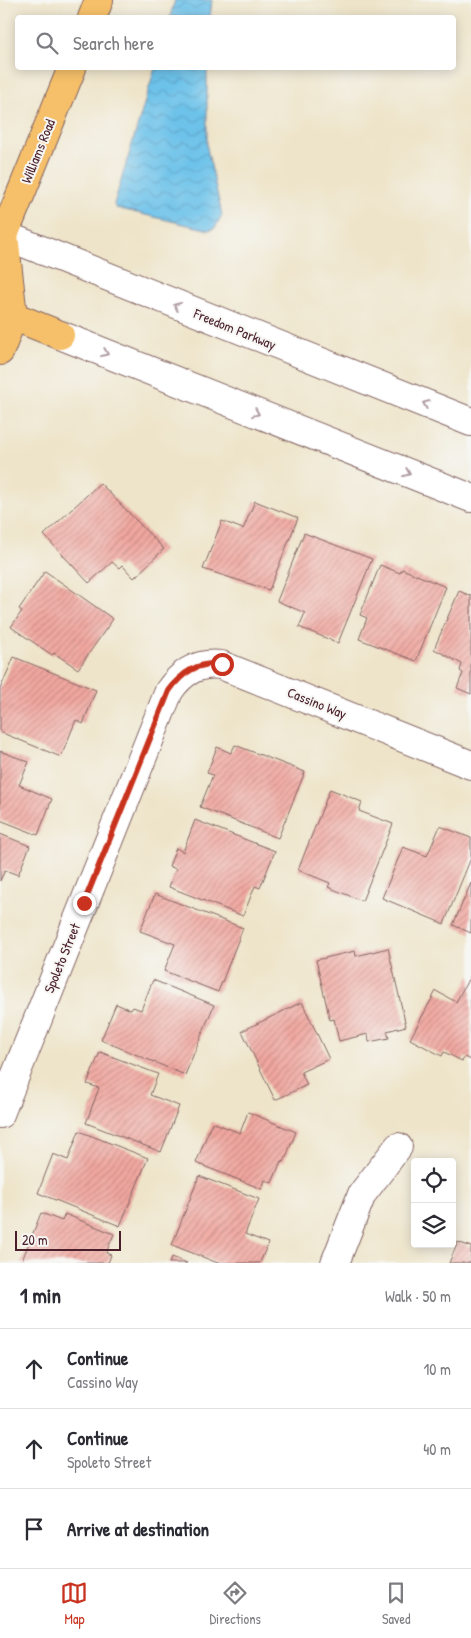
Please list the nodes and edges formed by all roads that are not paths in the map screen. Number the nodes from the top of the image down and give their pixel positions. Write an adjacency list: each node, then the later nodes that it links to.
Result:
1 (99, 0): 2 (main road)
2 (93, 15)
3 (71, 70): 4 (main road, Williams Road)
4 (1, 236): 5 (main road, Williams Road); 8 (street, Freedom Parkway, one-way to 4)
5 (6, 314): 6 (main road); 7 (main road, Williams Road)
6 (60, 335): 9 (street, one-way to 9)
7 (0, 351)
8 (471, 422)
9 (471, 498)
10 (169, 691): 11 (street, Cassino Way); 12 (street, Spoleto Street)
11 (471, 765)
12 (0, 1114)
13 (398, 1147): 14 (street)
14 (335, 1263)

